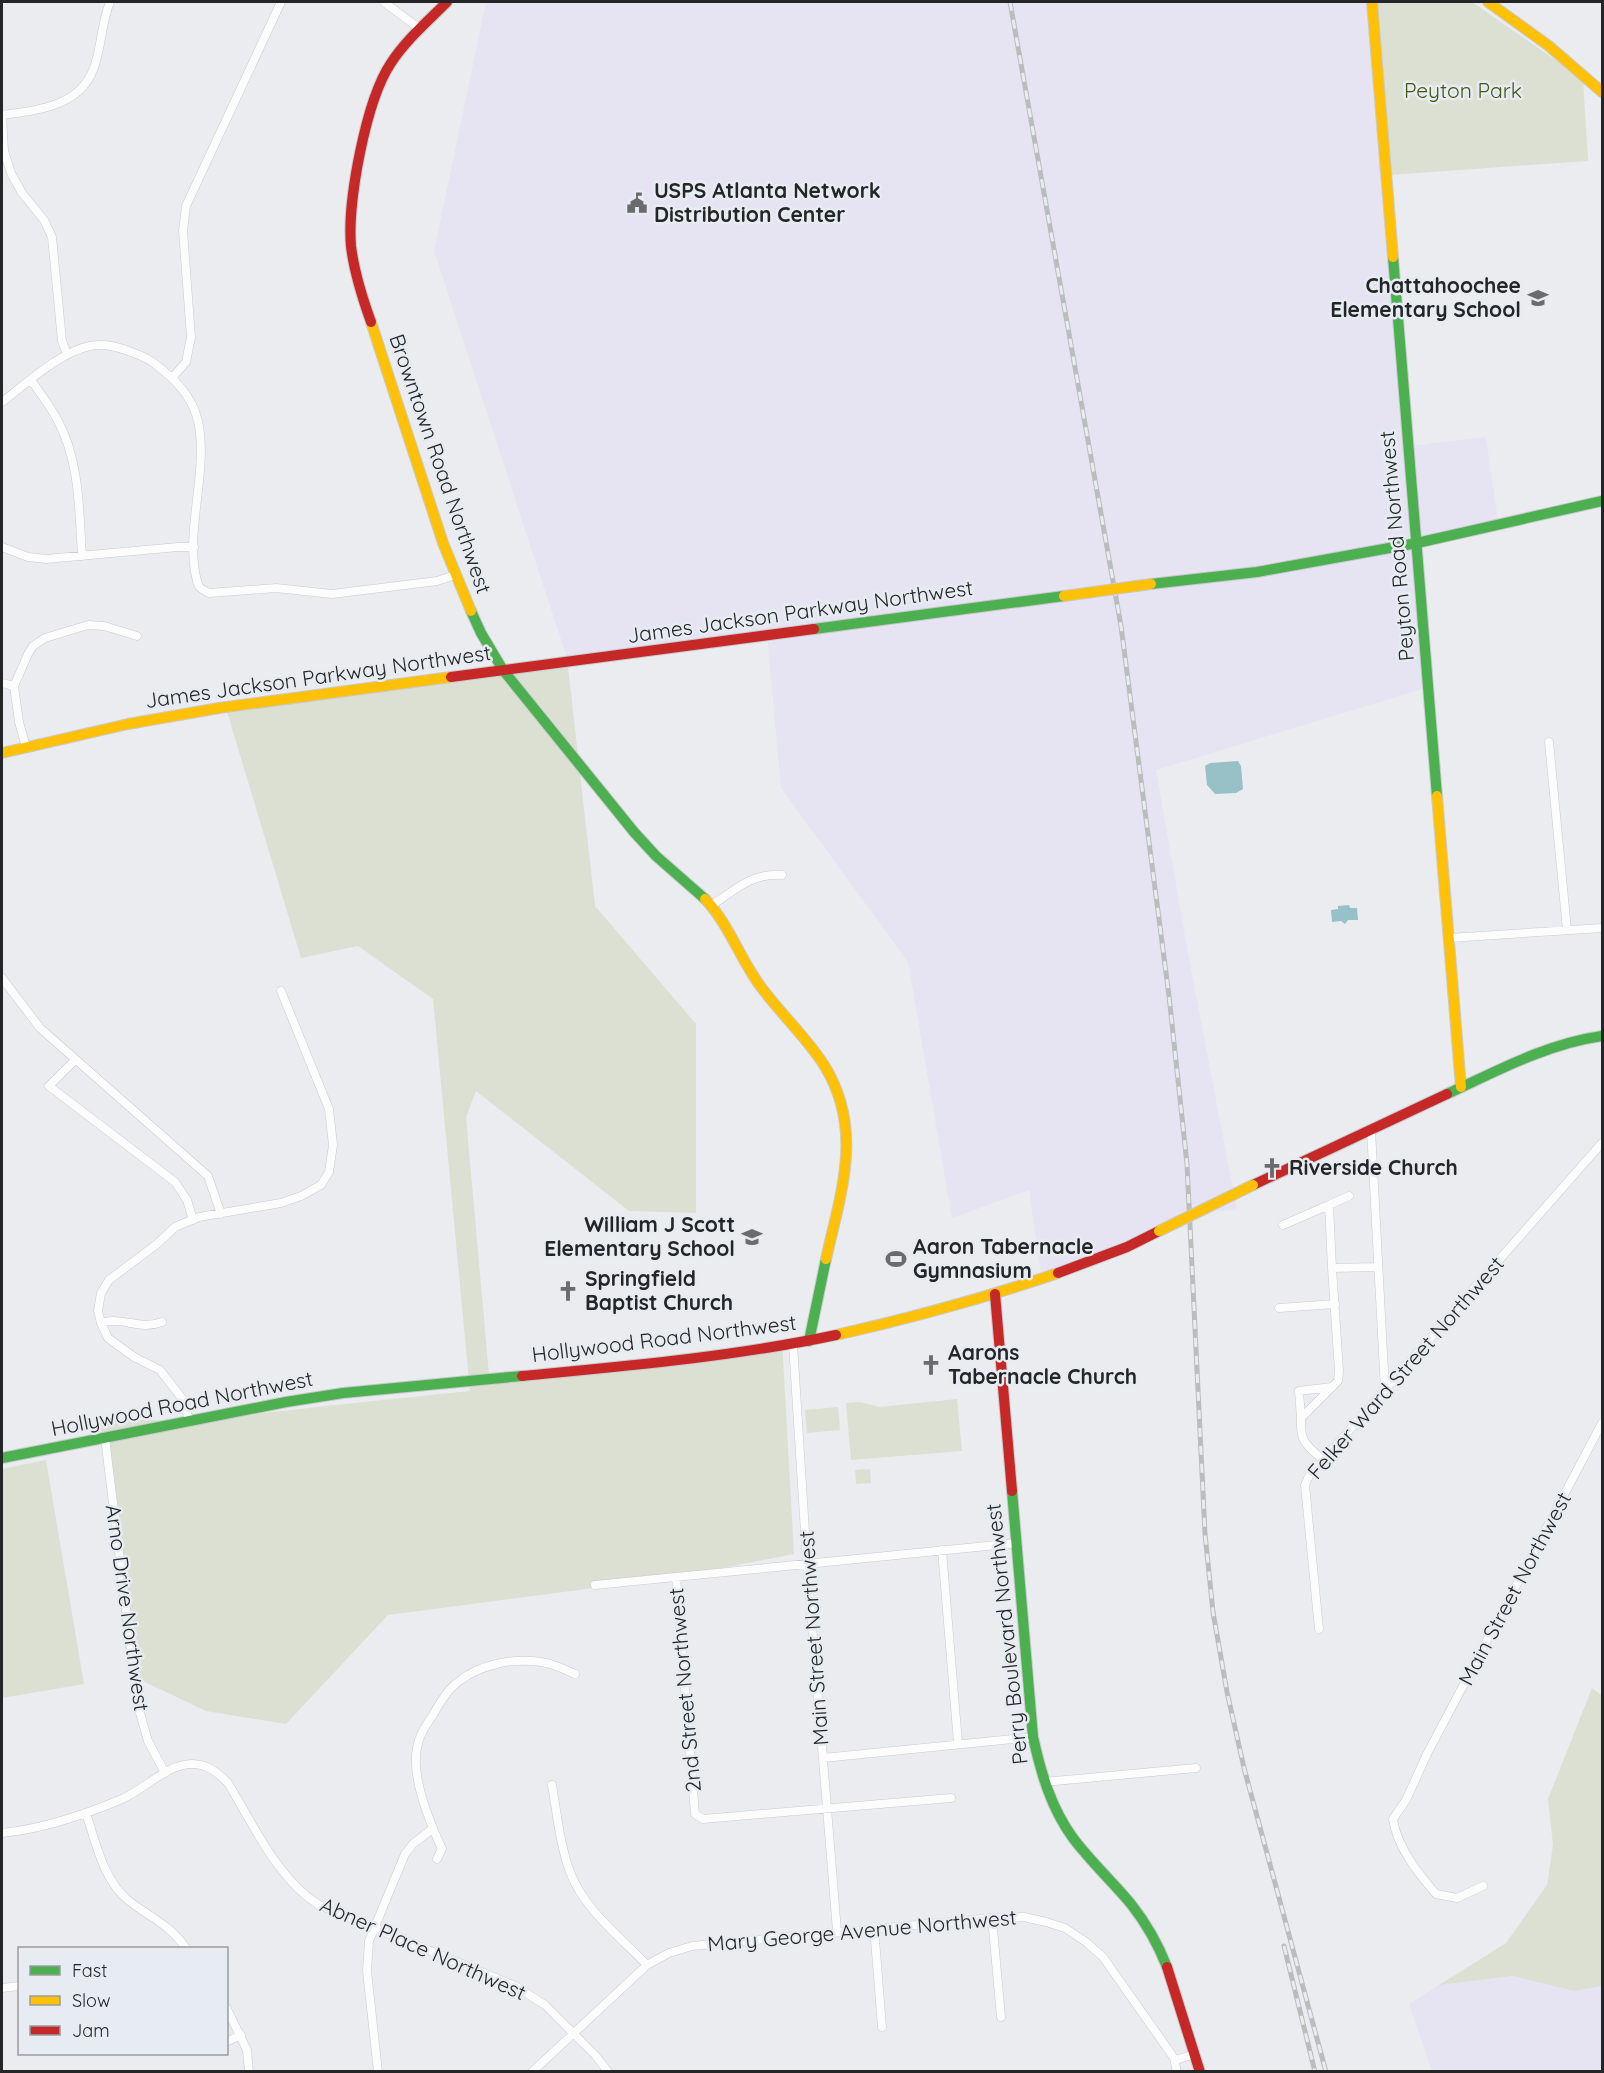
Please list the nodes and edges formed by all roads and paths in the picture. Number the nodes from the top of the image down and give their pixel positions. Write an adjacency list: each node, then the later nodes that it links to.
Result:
1 (110, 2): 9 (street)
2 (281, 2): 11 (street)
3 (384, 2): 7 (street)
4 (447, 2): 7 (street, Browntown Road Northwest)
5 (1372, 2): 15 (street, Peyton Road Northwest)
6 (1488, 2): 8 (street)
7 (420, 29): 19 (street, Browntown Road Northwest)
8 (1602, 92)
9 (2, 114): 10 (street)
10 (67, 354): 11 (street); 12 (street)
11 (173, 377): 17 (street)
12 (31, 380): 13 (street); 18 (street)
13 (2, 402)
14 (1602, 501): 15 (street, James Jackson Parkway Northwest)
15 (1417, 543): 21 (street, James Jackson Parkway Northwest, bridge); 31 (street, Peyton Road Northwest)
16 (2, 547): 18 (street)
17 (194, 547): 18 (street); 19 (street)
18 (82, 556)
19 (455, 575): 21 (street, Browntown Road Northwest)
20 (137, 636): 23 (street)
21 (503, 670): 25 (street, James Jackson Parkway Northwest); 28 (street, Browntown Road Northwest)
22 (2, 683): 23 (street)
23 (14, 686): 25 (street)
24 (1549, 742): 30 (street)
25 (26, 747): 26 (street, James Jackson Parkway Northwest)
26 (2, 753)
27 (782, 875): 28 (street)
28 (711, 906): 51 (street, Browntown Road Northwest)
29 (1602, 927): 30 (street)
30 (1567, 930): 31 (street)
31 (1449, 938): 36 (street, Peyton Road Northwest)
32 (2, 978): 35 (street)
33 (281, 991): 41 (street)
34 (1602, 1036): 36 (street, Hollywood Road Northwest)
35 (75, 1060): 41 (street); 42 (street)
36 (1461, 1087): 37 (street, Hollywood Road Northwest)
37 (1371, 1130): 44 (street); 46 (street, Hollywood Road Northwest, bridge)
38 (1602, 1143): 54 (street, Felker Ward Street Northwest)
39 (1349, 1196): 40 (street)
40 (1329, 1205): 43 (street); 45 (street)
41 (221, 1214): 42 (street)
42 (193, 1220): 50 (street)
43 (1283, 1225)
44 (1378, 1267): 45 (street); 54 (street)
45 (1332, 1268): 47 (street)
46 (995, 1294): 51 (street, Hollywood Road Northwest); 61 (street, Perry Boulevard Northwest)
47 (1335, 1304): 48 (street); 53 (street)
48 (1279, 1308)
49 (162, 1322): 50 (street)
50 (101, 1323): 56 (street)
51 (809, 1341): 52 (street, Hollywood Road Northwest)
52 (793, 1344): 56 (street, Hollywood Road Northwest); 63 (street, Main Street Northwest)
53 (1332, 1387): 55 (street); 55 (street)
54 (1385, 1390): 60 (street, Felker Ward Street Northwest)
55 (1301, 1418): 60 (street)
56 (189, 1421): 58 (street, Hollywood Road Northwest)
57 (1602, 1423): 81 (street, Main Street Northwest)
58 (105, 1438): 59 (street, Hollywood Road Northwest); 72 (street, Arno Drive Northwest)
59 (2, 1458)
60 (1323, 1460): 66 (street, Felker Ward Street Northwest)
61 (1017, 1543): 62 (street); 68 (street, Perry Boulevard Northwest)
62 (942, 1550): 63 (street); 69 (street)
63 (807, 1563): 64 (street); 70 (street, Main Street Northwest)
64 (676, 1577): 65 (street); 76 (street, 2nd Street Northwest)
65 (595, 1585)
66 (1319, 1629)
67 (575, 1674): 78 (street)
68 (1033, 1737): 69 (street); 73 (street, Perry Boulevard Northwest)
69 (958, 1743): 70 (street)
70 (823, 1758): 76 (street, Main Street Northwest)
71 (1196, 1767): 73 (street)
72 (165, 1773): 77 (street, Abner Place Northwest); 84 (street, Abner Place Northwest)
73 (1044, 1782): 96 (street, Perry Boulevard Northwest)
74 (552, 1785): 87 (street)
75 (951, 1798): 76 (street)
76 (827, 1809): 85 (street, Main Street Northwest)
77 (86, 1813): 79 (street, Abner Place Northwest); 86 (street)
78 (432, 1829): 80 (street); 84 (street)
79 (2, 1833)
80 (437, 1859)
81 (1484, 1886)
82 (992, 1918): 83 (street, Mary George Avenue Northwest); 91 (street); 97 (street, Mary George Avenue Northwest)
83 (874, 1927): 85 (street, Mary George Avenue Northwest); 92 (street)
84 (375, 1928): 93 (street, Abner Place Northwest); 99 (street)
85 (837, 1931): 87 (street, Mary George Avenue Northwest)
86 (185, 1947)
87 (648, 1965): 93 (street, Mary George Avenue Northwest)
88 (18, 1986): 89 (street)
89 (2, 1988)
90 (228, 2011): 94 (street)
91 (1001, 2017)
92 (882, 2027)
93 (573, 2032): 100 (street, Mary George Avenue Northwest); 101 (street, Abner Place Northwest)
94 (241, 2035): 95 (street); 98 (street)
95 (228, 2041)
96 (1194, 2054): 97 (street); 103 (street, Perry Boulevard Northwest)
97 (1174, 2058): 102 (street, Mary George Avenue Northwest)
98 (249, 2072)
99 (378, 2072)
100 (532, 2072)
101 (608, 2072)
102 (1177, 2072)
103 (1200, 2072)

